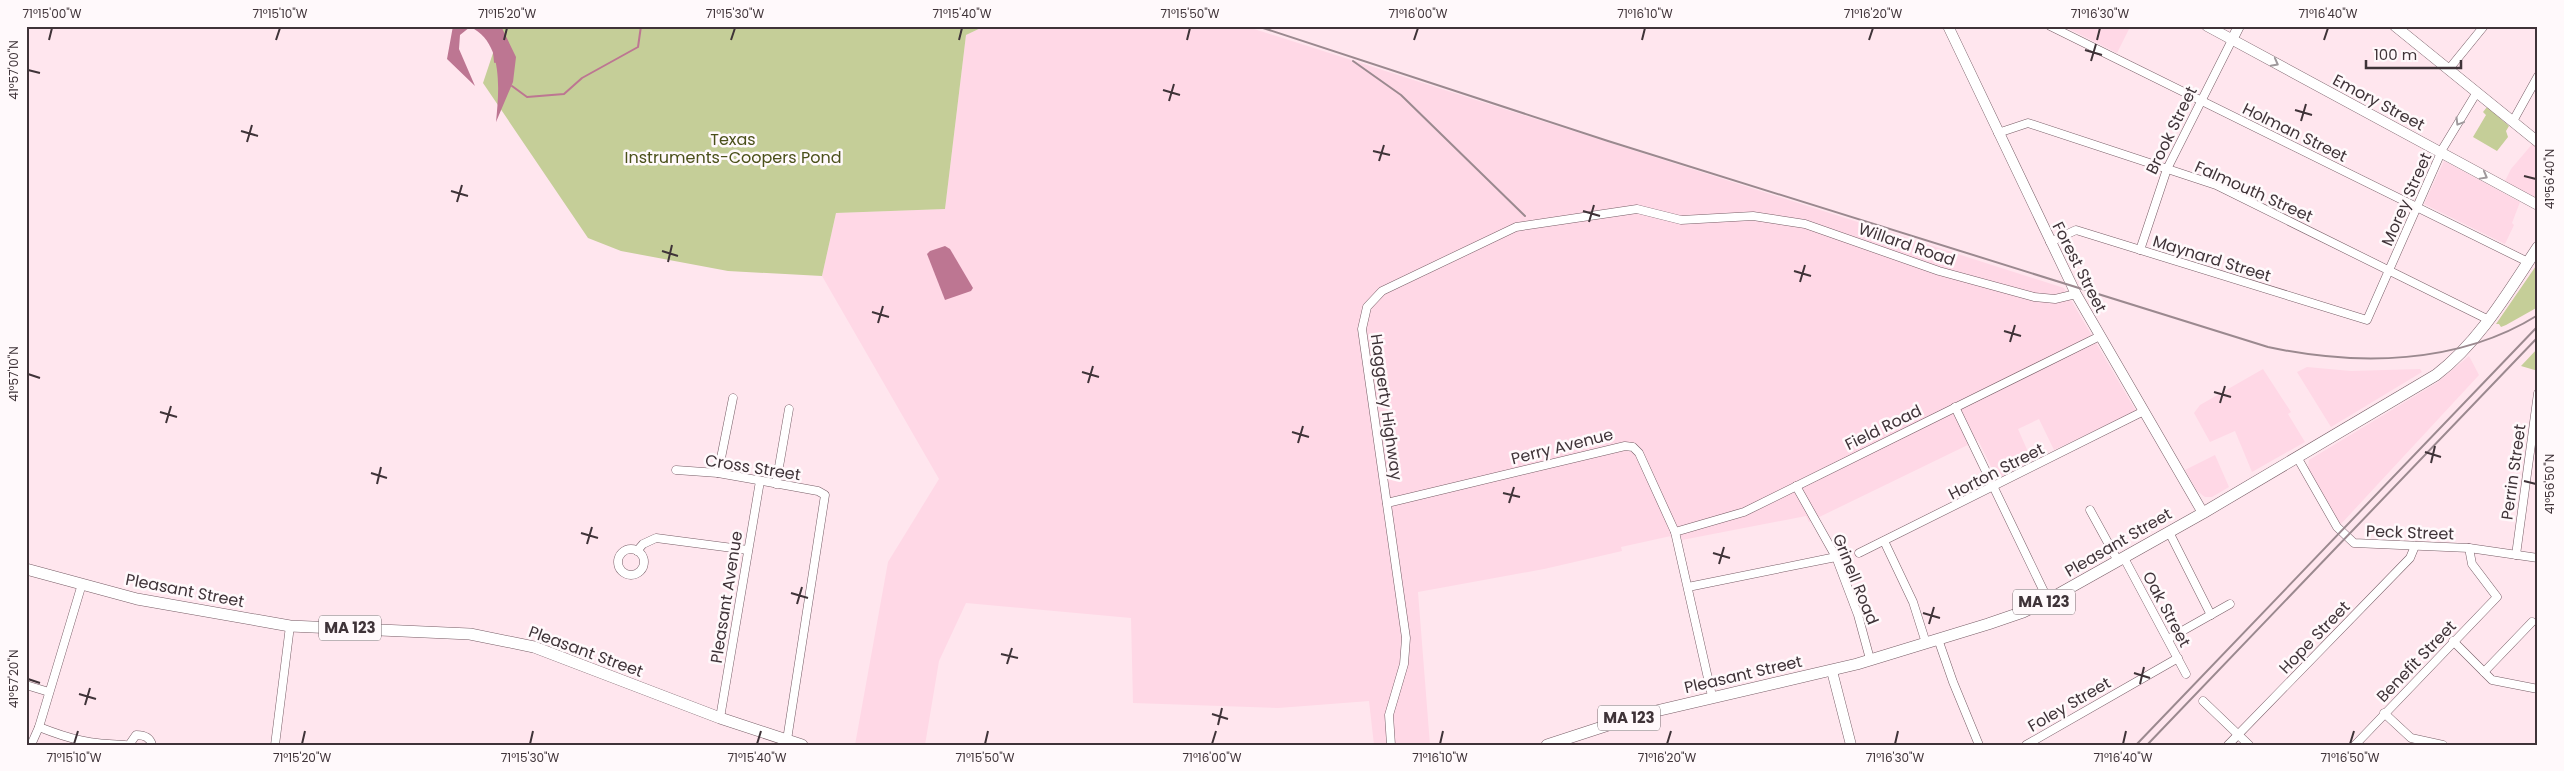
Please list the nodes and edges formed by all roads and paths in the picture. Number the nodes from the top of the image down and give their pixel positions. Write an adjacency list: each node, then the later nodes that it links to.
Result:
1 (1948, 26): 13 (main road, Forest Street)
2 (2050, 26): 11 (street, Holman Street)
3 (2206, 26): 7 (main road, Emory Street)
4 (2239, 26): 7 (main road, Brook Street)
5 (2484, 26): 8 (street)
6 (2400, 28): 8 (main road)
7 (2232, 40): 11 (street, Brook Street); 15 (main road, Emory Street, one-way to 15)
8 (2449, 70): 10 (main road)
9 (2538, 76): 12 (street)
10 (2477, 92): 12 (main road); 15 (street, Morey Street, one-way to 15)
11 (2201, 101): 16 (street, Brook Street); 18 (street, Holman Street)
12 (2513, 121): 14 (main road)
13 (1998, 133): 16 (street, Falmouth Street); 20 (main road, Forest Street)
14 (2538, 142)
15 (2442, 153): 17 (main road, Emory Street, one-way to 17); 18 (street, Morey Street)
16 (2167, 169): 22 (street, Brook Street); 24 (street, Falmouth Street)
17 (2538, 205)
18 (2417, 207): 23 (street, Holman Street); 24 (street, Morey Street)
19 (1728, 218): 25 (street, Willard Road); 43 (street, Haggerty Highway)
20 (2050, 242): 22 (street, Maynard Street); 25 (main road, Forest Street)
21 (2538, 247): 23 (highway, Pleasant Street / MA 123)
22 (2140, 250): 26 (street, Maynard Street)
23 (2528, 262): 27 (highway, Pleasant Street / MA 123)
24 (2389, 271): 26 (street, Morey Street); 27 (street, Falmouth Street)
25 (2076, 294): 28 (main road, Forest Street)
26 (2367, 320)
27 (2489, 320): 34 (highway, Pleasant Street / MA 123)
28 (2100, 336): 31 (street, Field Road); 33 (main road, Forest Street)
29 (2538, 393): 35 (street, Perrin Street)
30 (733, 398): 38 (street)
31 (1955, 407): 41 (street, Field Road); 42 (street)
32 (789, 409): 40 (street)
33 (2144, 411): 42 (street, Horton Street); 45 (main road, Forest Street)
34 (2297, 457): 45 (highway, Pleasant Street / MA 123); 49 (street, Peck Street)
35 (2529, 457): 36 (street); 54 (street, Perrin Street)
36 (2538, 459)
37 (676, 470): 38 (street, Cross Street)
38 (718, 473): 39 (street, Cross Street)
39 (760, 481): 40 (street, Cross Street); 51 (street, Pleasant Avenue)
40 (776, 484): 84 (street, Cross Street)
41 (1796, 486): 46 (street, Field Road); 55 (street, Grinell Road)
42 (1994, 488): 48 (street, Horton Street); 61 (street)
43 (1387, 502): 46 (street, Perry Avenue); 90 (street, Haggerty Highway)
44 (2090, 510): 57 (street, Oak Street)
45 (2203, 513): 47 (highway, Pleasant Street / MA 123)
46 (1675, 532): 60 (street, Perry Avenue)
47 (2169, 532): 57 (highway, Pleasant Street / MA 123); 63 (street)
48 (1884, 541): 53 (street, Horton Street); 69 (street)
49 (2416, 546): 50 (street, Peck Street); 83 (street, Hope Street)
50 (2468, 548): 54 (street, Peck Street); 68 (street, Benefit Street)
51 (748, 550): 52 (street); 81 (street, Pleasant Avenue)
52 (637, 551)
53 (1859, 553)
54 (2516, 554): 56 (street, Peck Street)
55 (1836, 557): 60 (street); 71 (street, Grinell Road)
56 (2538, 558)
57 (2121, 559): 61 (highway, Pleasant Street / MA 123); 67 (street, Oak Street)
58 (26, 569): 59 (highway, Pleasant Street / MA 123)
59 (82, 584): 65 (highway, Pleasant Street / MA 123); 77 (street)
60 (1688, 588): 78 (street, Perry Avenue)
61 (2048, 600): 66 (highway, Pleasant Street / MA 123)
62 (2230, 604): 63 (street)
63 (2211, 615): 67 (street)
64 (2532, 622): 73 (street)
65 (290, 626): 81 (highway, Pleasant Street / MA 123); 88 (street)
66 (1938, 639): 69 (highway, Pleasant Street / MA 123); 93 (street)
67 (2168, 639): 70 (street, Oak Street)
68 (2453, 641): 73 (street); 80 (street, Benefit Street)
69 (1926, 643): 71 (highway, Pleasant Street / MA 123)
70 (2178, 658): 74 (street, Oak Street); 94 (street, Foley Street)
71 (1870, 659): 72 (highway, Pleasant Street / MA 123)
72 (1832, 671): 78 (highway, Pleasant Street / MA 123); 92 (main road)
73 (2484, 672): 76 (street)
74 (2186, 674)
75 (26, 685): 77 (street)
76 (2538, 689)
77 (49, 692): 82 (street)
78 (1712, 696): 91 (highway, Pleasant Street / MA 123)
79 (2203, 702): 83 (street)
80 (2384, 713): 97 (street, Benefit Street); 98 (street)
81 (720, 718): 84 (highway, Pleasant Street / MA 123)
82 (39, 727): 85 (street); 86 (street)
83 (2238, 734): 95 (street, Hope Street); 96 (street)
84 (787, 740): 89 (highway, Pleasant Street / MA 123)
85 (31, 745)
86 (127, 745): 87 (street)
87 (152, 745)
88 (275, 745)
89 (802, 745)
90 (1391, 745)
91 (1547, 745)
92 (1851, 745)
93 (1980, 745)
94 (2026, 745)
95 (2228, 745)
96 (2249, 745)
97 (2355, 745)
98 (2443, 745)

